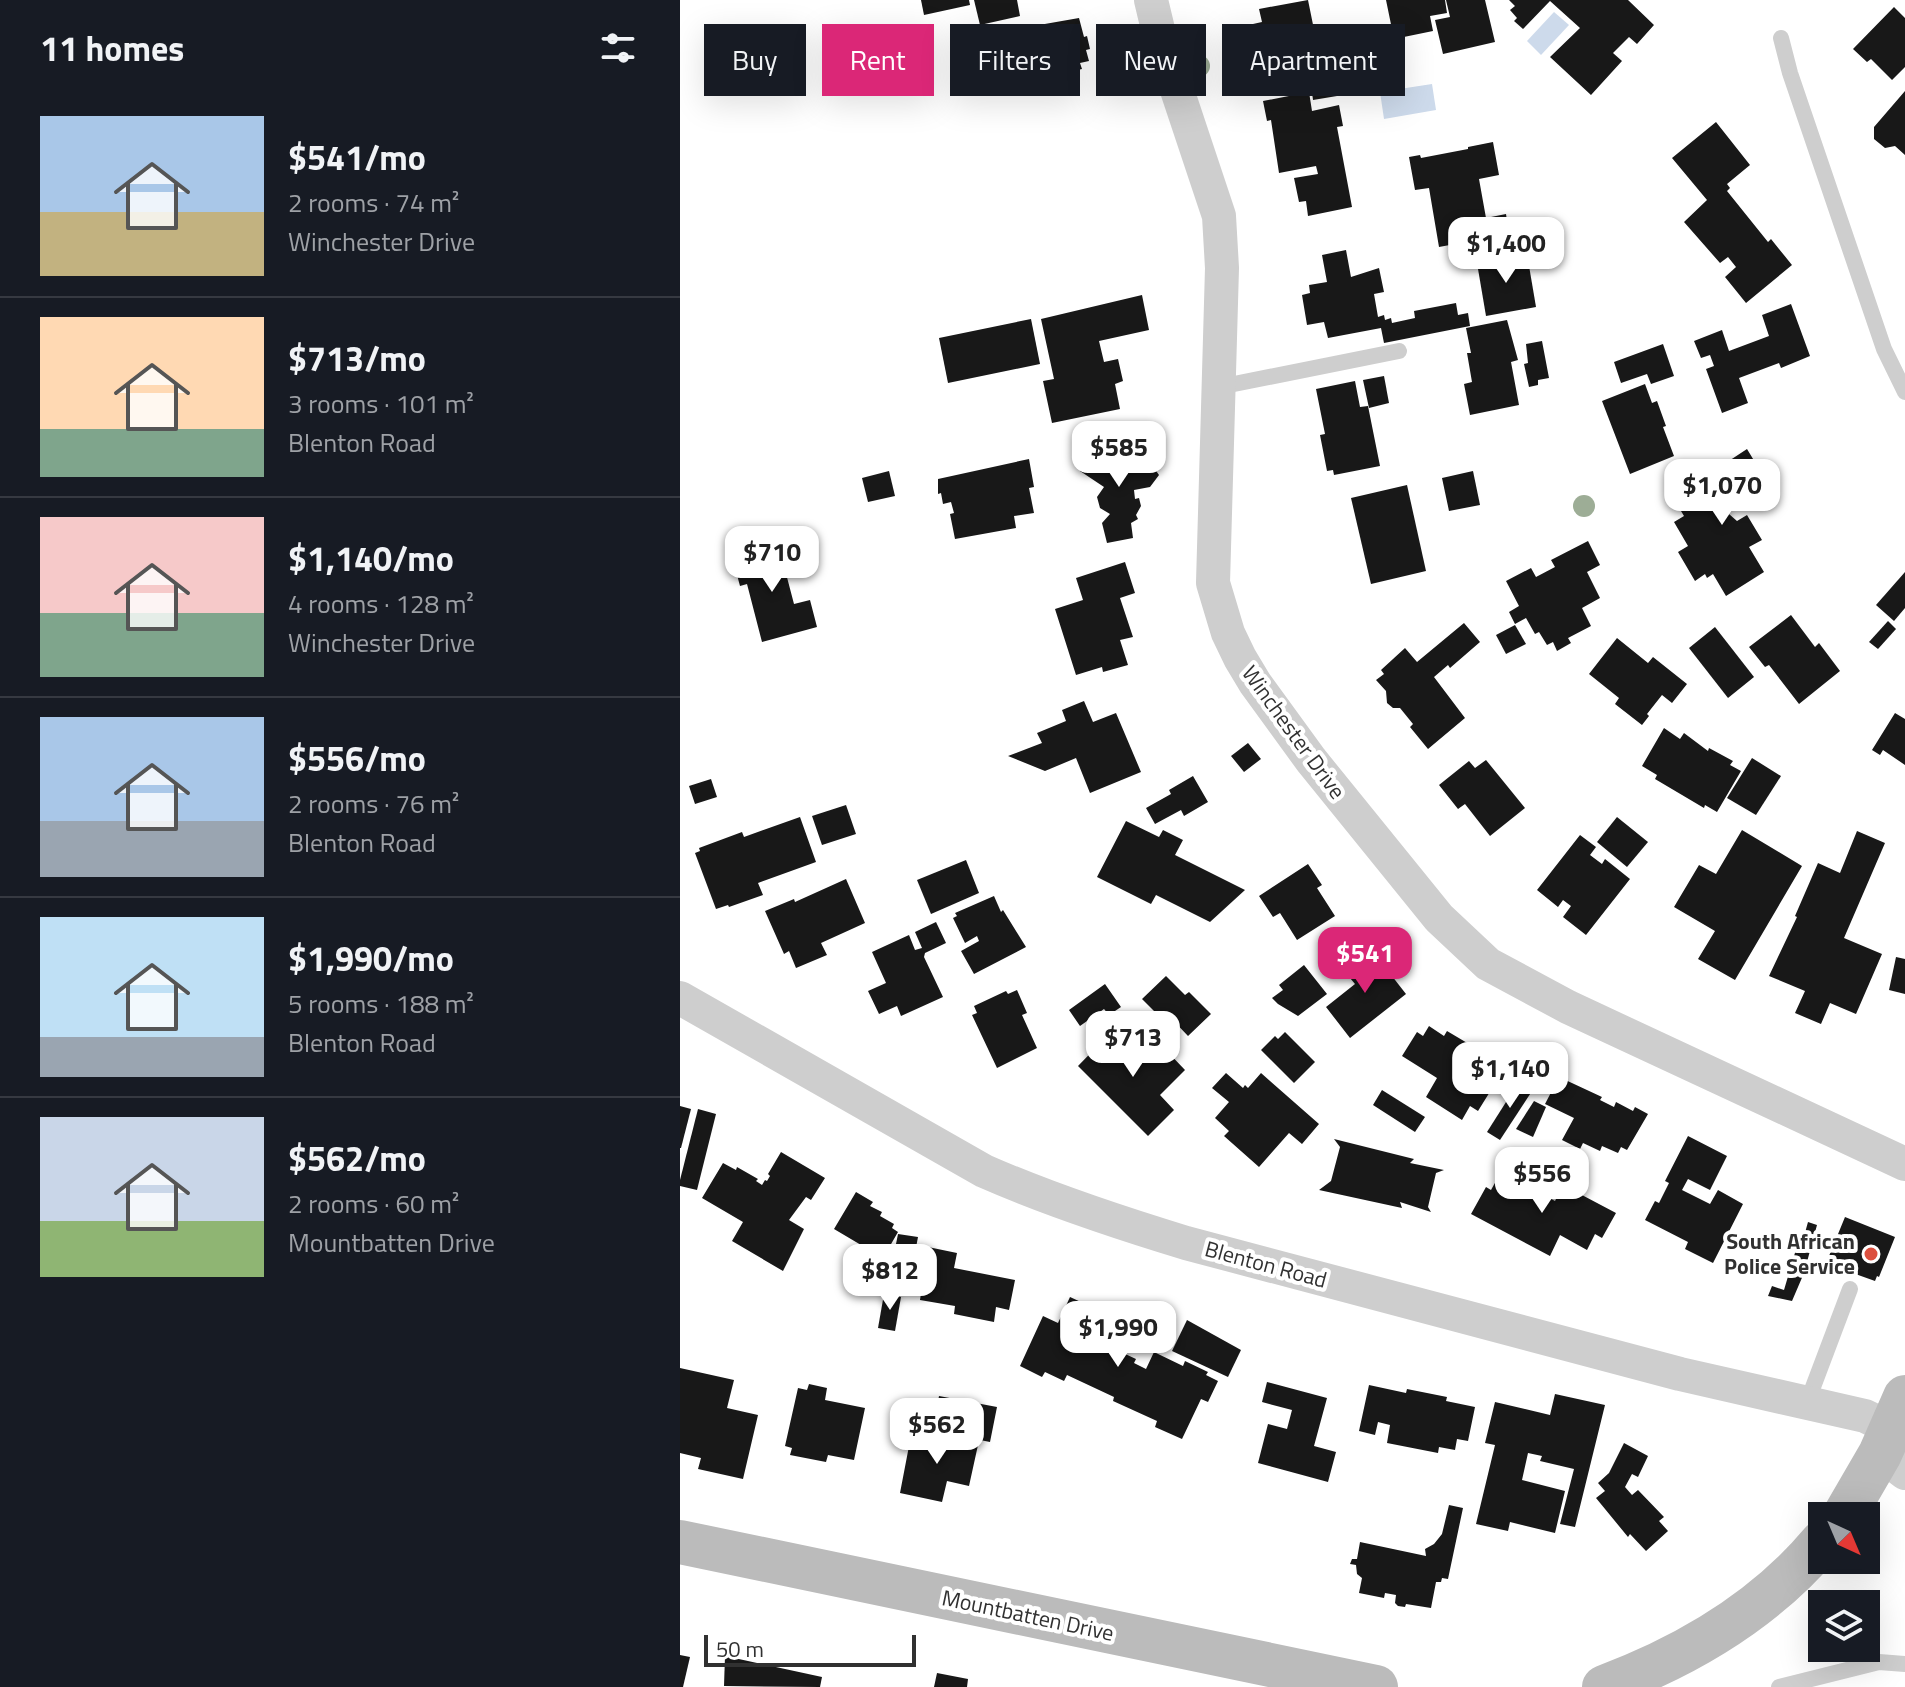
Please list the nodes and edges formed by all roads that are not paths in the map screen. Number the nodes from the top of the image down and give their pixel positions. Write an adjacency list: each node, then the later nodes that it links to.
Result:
1 (1151, 0): 4 (street, Winchester Drive)
2 (1781, 38): 5 (lane)
3 (1399, 351): 4 (lane)
4 (1219, 387): 7 (street, Winchester Drive)
5 (1905, 392)
6 (680, 998): 9 (street, Blenton Road)
7 (1905, 1164)
8 (1850, 1289): 9 (lane)
9 (1807, 1403): 10 (street, Blenton Road)
10 (1896, 1438): 11 (main road)
11 (1853, 1502)
12 (680, 1542): 15 (main road, Mountbatten Drive)
13 (1808, 1556): 16 (main road)
14 (1905, 1664): 17 (lane)
15 (1376, 1687)
16 (1604, 1687)
17 (1779, 1687)

